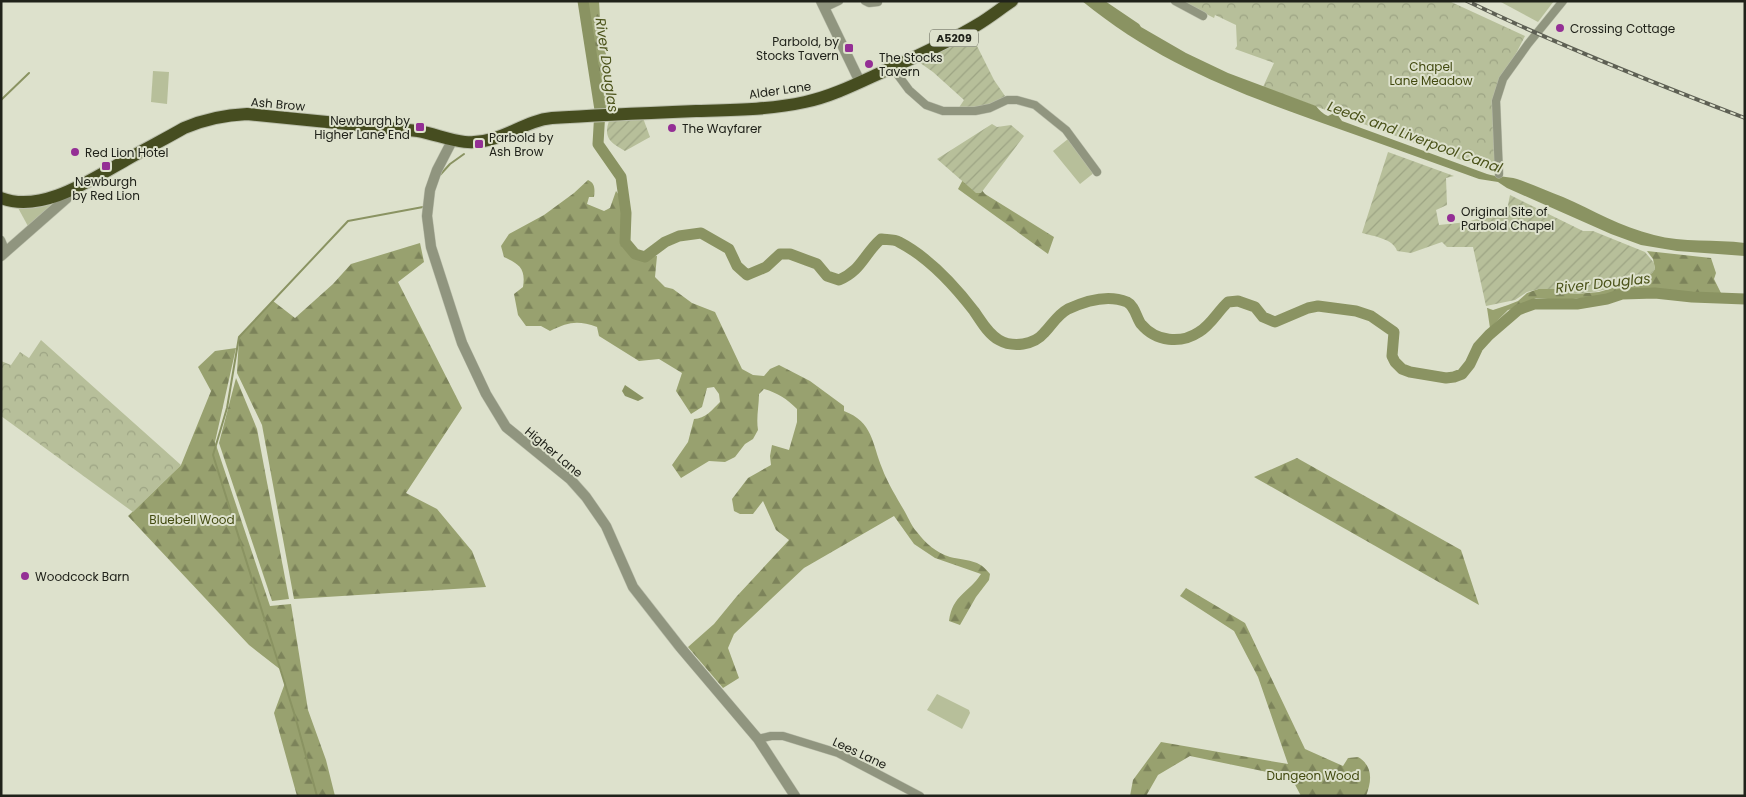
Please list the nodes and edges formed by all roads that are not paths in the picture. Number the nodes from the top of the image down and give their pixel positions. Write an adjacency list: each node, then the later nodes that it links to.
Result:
1 (839, 1): 7 (street)
2 (1012, 1): 9 (highway, Alder Lane / A5209)
3 (1175, 1): 8 (street)
4 (1563, 1): 14 (street)
5 (868, 2): 6 (street)
6 (878, 2)
7 (822, 5): 10 (street)
8 (1203, 16)
9 (892, 67): 10 (highway, Alder Lane / A5209); 13 (street)
10 (860, 82): 11 (highway, Alder Lane / A5209)
11 (534, 121): 12 (highway, Ash Brow / A5209)
12 (452, 141): 15 (highway, Ash Brow / A5209); 19 (street, Higher Lane)
13 (1097, 172)
14 (1499, 174)
15 (68, 192): 16 (highway, A5209); 18 (street)
16 (1, 198)
17 (1, 240): 18 (street)
18 (4, 254)
19 (758, 739): 20 (street, Higher Lane); 21 (street, Lees Lane)
20 (795, 796)
21 (920, 796)

